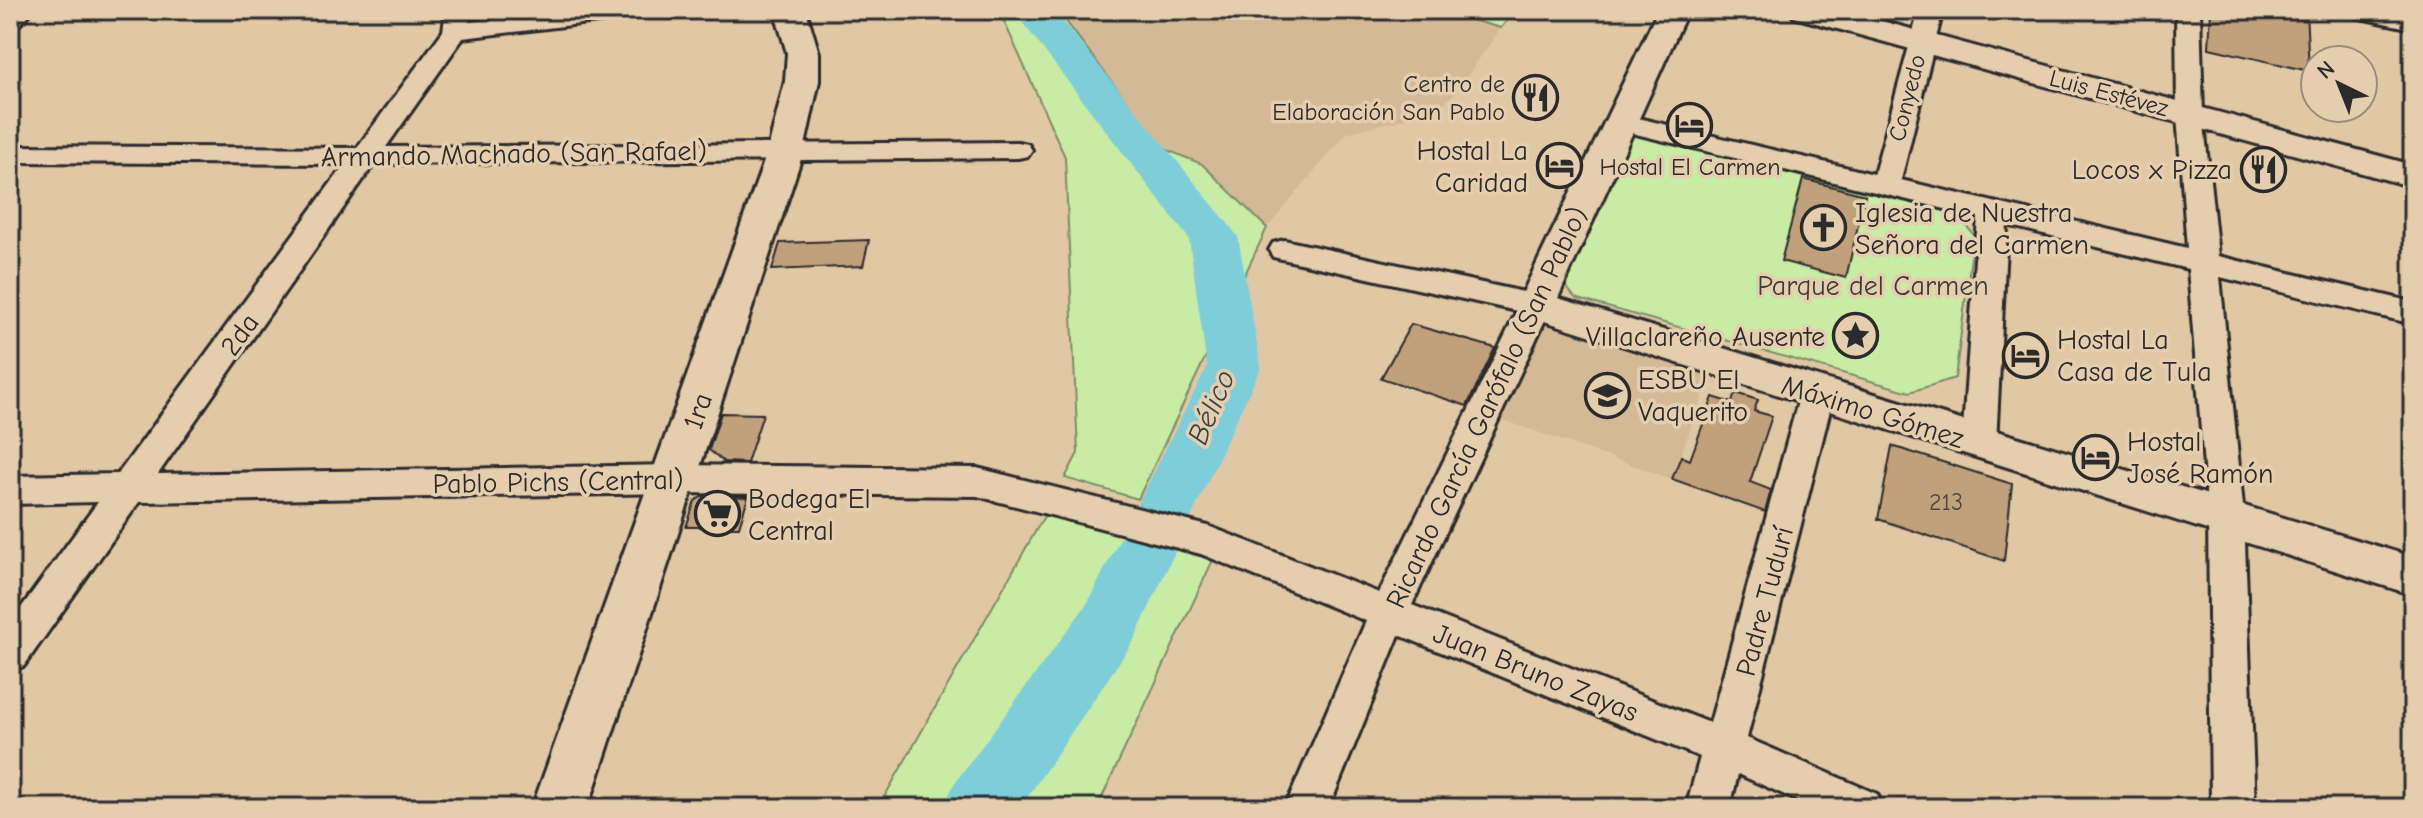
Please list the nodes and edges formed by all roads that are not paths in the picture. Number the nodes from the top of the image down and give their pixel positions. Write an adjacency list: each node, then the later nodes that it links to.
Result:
1 (22, 10): 9 (street)
2 (639, 10): 10 (street)
3 (790, 10): 14 (main road, 1ra)
4 (1673, 10): 13 (street, Ricardo García Garófalo (San Pablo))
5 (1805, 10): 11 (main road, Luis Estévez)
6 (2188, 10): 12 (street)
7 (2366, 10): 8 (main road)
8 (2413, 19)
9 (10, 20)
10 (456, 20): 17 (street, 2da)
11 (1926, 26): 12 (main road, Luis Estévez); 19 (street, Conyedo)
12 (2190, 115): 18 (main road, Luis Estévez); 22 (street)
13 (1621, 122): 19 (street); 23 (street, Ricardo García Garófalo (San Pablo))
14 (786, 150): 15 (street, Armando Machado (San Rafael)); 17 (street, Armando Machado (San Rafael)); 27 (main road, 1ra)
15 (1018, 150)
16 (10, 154): 17 (street, Armando Machado (San Rafael))
17 (366, 156): 28 (street, 2da)
18 (2413, 176)
19 (1885, 186): 20 (street)
20 (1993, 213): 22 (street); 26 (street)
21 (1284, 250): 23 (street, Máximo Gómez)
22 (2204, 264): 24 (street); 30 (street)
23 (1536, 305): 25 (street, Máximo Gómez); 33 (street, Ricardo García Garófalo (San Pablo))
24 (2413, 313)
25 (1817, 394): 26 (street, Máximo Gómez); 35 (street, Padre Tudurí)
26 (1979, 444): 30 (street, Máximo Gómez)
27 (674, 479): 28 (street, Pablo Pichs (Central)); 31 (street, Pablo Pichs (Central)); 36 (main road, 1ra)
28 (129, 488): 29 (street, Pablo Pichs (Central)); 34 (street, 2da)
29 (10, 490)
30 (2226, 516): 32 (street, Máximo Gómez); 40 (street)
31 (1208, 541): 33 (street, Juan Bruno Zayas)
32 (2413, 576)
33 (1389, 612): 35 (street, Juan Bruno Zayas); 37 (street, Ricardo García Garófalo (San Pablo))
34 (10, 654)
35 (1725, 748): 38 (street, Padre Tudurí); 39 (street, Juan Bruno Zayas)
36 (560, 808)
37 (1307, 808)
38 (1708, 808)
39 (1862, 808)
40 (2233, 808)

